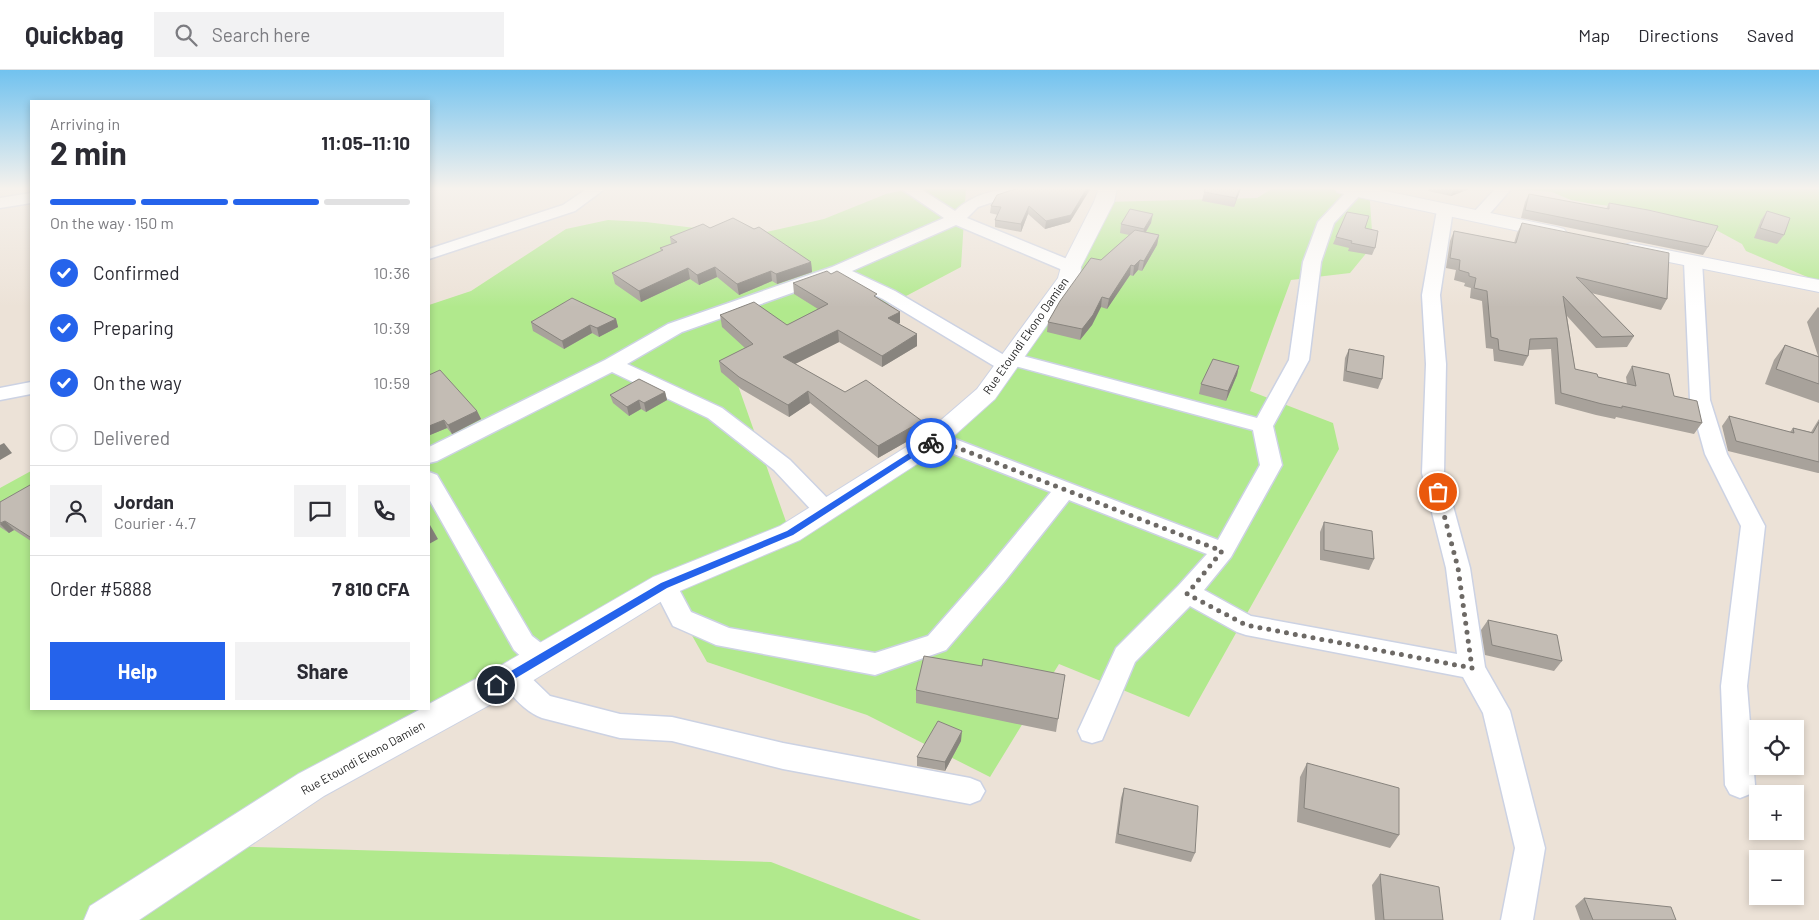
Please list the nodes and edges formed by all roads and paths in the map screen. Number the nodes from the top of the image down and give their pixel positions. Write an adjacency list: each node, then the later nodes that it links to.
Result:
1 (509, 228): 10 (street)
2 (936, 228): 13 (street)
3 (976, 228): 12 (street)
4 (1091, 228): 12 (street, Rue Etoundi Ekono Damien)
5 (1324, 228): 19 (street)
6 (1442, 228): 29 (street)
7 (1533, 228): 8 (street)
8 (1576, 237)
9 (1615, 246): 11 (street)
10 (430, 254)
11 (1693, 261): 14 (street); 32 (street)
12 (1071, 267): 15 (street, Rue Etoundi Ekono Damien)
13 (838, 271): 15 (street); 16 (street)
14 (1819, 286)
15 (1008, 362): 19 (street); 20 (street, Rue Etoundi Ekono Damien)
16 (612, 364): 21 (street); 24 (street)
17 (30, 388): 18 (street)
18 (0, 394)
19 (1263, 426): 25 (street)
20 (935, 439): 23 (street); 24 (street, Rue Etoundi Ekono Damien)
21 (430, 455)
22 (430, 482): 28 (street)
23 (1065, 490): 25 (street); 26 (street)
24 (825, 510): 26 (street, Rue Etoundi Ekono Damien)
25 (1222, 551): 27 (street)
26 (664, 586): 28 (street, Rue Etoundi Ekono Damien)
27 (1187, 594): 29 (street); 31 (street)
28 (540, 658): 30 (street, Rue Etoundi Ekono Damien)
29 (1472, 668): 35 (street)
30 (512, 676): 33 (street); 34 (street, Rue Etoundi Ekono Damien)
31 (1092, 731)
32 (1740, 785)
33 (970, 791)
34 (104, 920)
35 (1517, 920)

